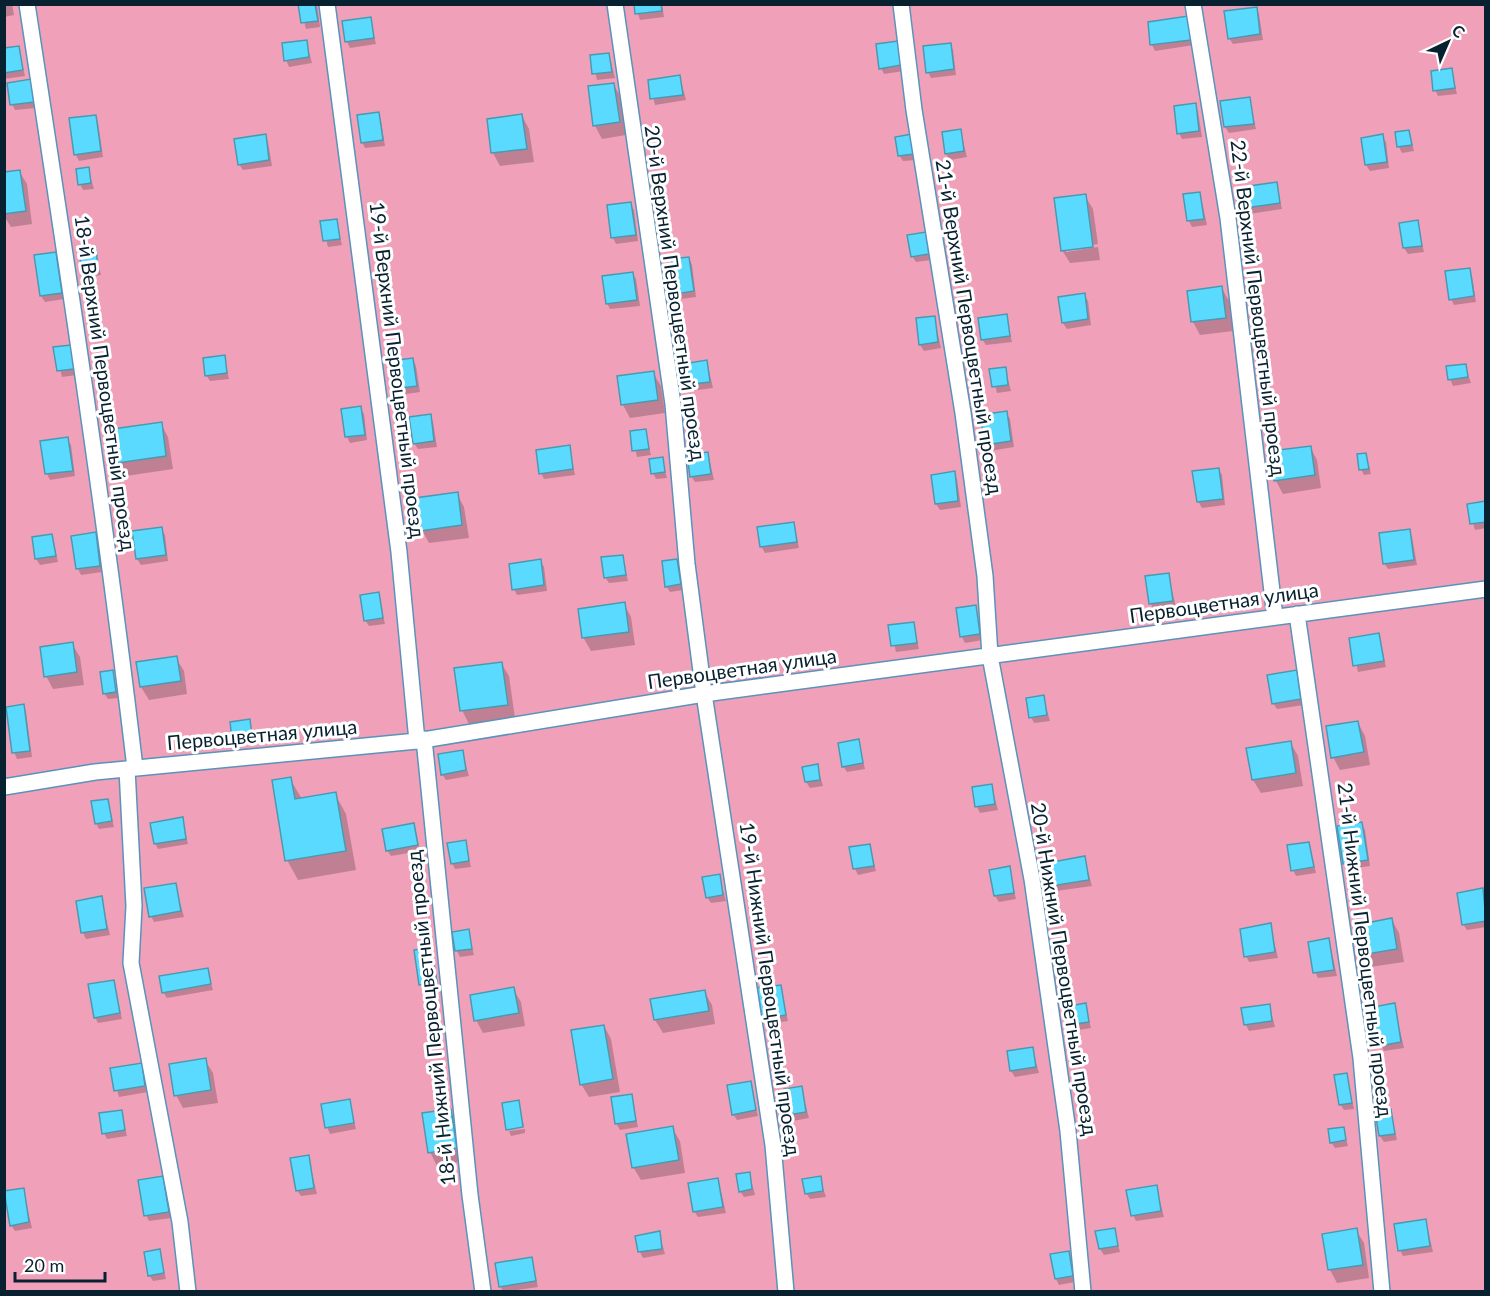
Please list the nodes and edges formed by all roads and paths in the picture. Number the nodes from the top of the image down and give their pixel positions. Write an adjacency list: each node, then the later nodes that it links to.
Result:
1 (27, 4): 12 (lane, 18-й Верхний Первоцветный проезд)
2 (327, 4): 11 (lane, 19-й Верхний Первоцветный проезд)
3 (615, 4): 10 (lane, 20-й Верхний Первоцветный проезд)
4 (901, 4): 9 (lane, 21-й Верхний Первоцветный проезд)
5 (1193, 4): 8 (lane, 22-й Верхний Первоцветный проезд)
6 (1485, 589): 7 (lane, Первоцветная улица)
7 (1298, 614): 8 (lane, Первоцветная улица); 18 (lane, 21-й Нижний Первоцветный проезд)
8 (1275, 617): 9 (lane, Первоцветная улица)
9 (990, 656): 10 (lane, Первоцветная улица); 17 (lane, 20-й Нижний Первоцветный проезд)
10 (704, 694): 11 (lane, Первоцветная улица); 16 (lane, 19-й Нижний Первоцветный проезд)
11 (421, 740): 12 (lane, Первоцветная улица); 15 (lane, 18-й Нижний Первоцветный проезд)
12 (131, 768): 13 (lane, Первоцветная улица); 14 (lane, 18-й Верхний Первоцветный проезд)
13 (4, 787)
14 (188, 1292)
15 (483, 1292)
16 (786, 1292)
17 (1083, 1292)
18 (1382, 1292)

